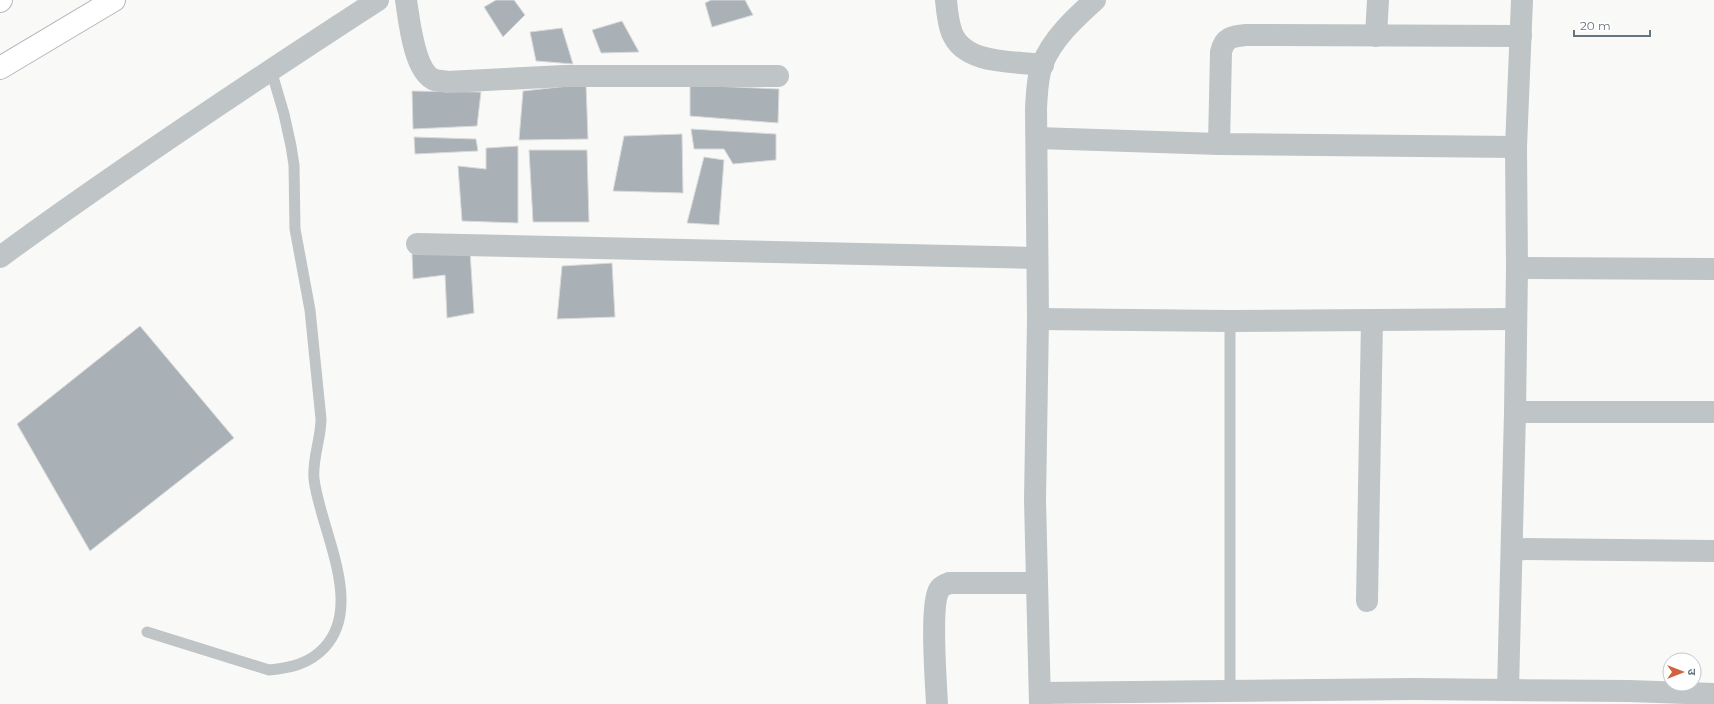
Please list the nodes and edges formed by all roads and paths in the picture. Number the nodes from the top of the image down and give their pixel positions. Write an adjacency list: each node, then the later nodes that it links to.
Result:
1 (114, 0): 11 (main road)
2 (378, 0): 12 (street)
3 (406, 0): 13 (street)
4 (946, 0): 10 (street)
5 (1095, 0): 10 (street)
6 (1378, 0): 8 (street)
7 (1522, 0): 9 (street)
8 (1376, 36): 9 (street); 15 (street)
9 (1521, 36): 16 (street)
10 (1042, 65): 14 (street)
11 (0, 68)
12 (271, 70): 18 (street); 32 (lane)
13 (778, 76)
14 (1037, 138): 15 (street); 19 (street)
15 (1219, 144): 16 (street)
16 (1516, 147): 20 (street)
17 (417, 244): 19 (street)
18 (0, 257)
19 (1038, 258): 22 (street)
20 (1517, 268): 21 (street); 23 (street)
21 (1714, 269)
22 (1038, 319): 25 (street); 30 (street)
23 (1515, 319): 24 (street); 26 (street)
24 (1372, 320): 25 (street); 31 (street)
25 (1230, 321): 33 (lane)
26 (1515, 412): 27 (street); 28 (street)
27 (1714, 412)
28 (1512, 549): 29 (street); 34 (street)
29 (1714, 551)
30 (1037, 583): 38 (street); 39 (street)
31 (1367, 600)
32 (147, 632)
33 (1230, 690): 36 (street); 38 (street)
34 (1508, 690): 36 (street); 37 (street)
35 (1714, 694): 37 (street)
36 (1414, 696)
37 (1629, 697)
38 (1040, 699)
39 (937, 704)

